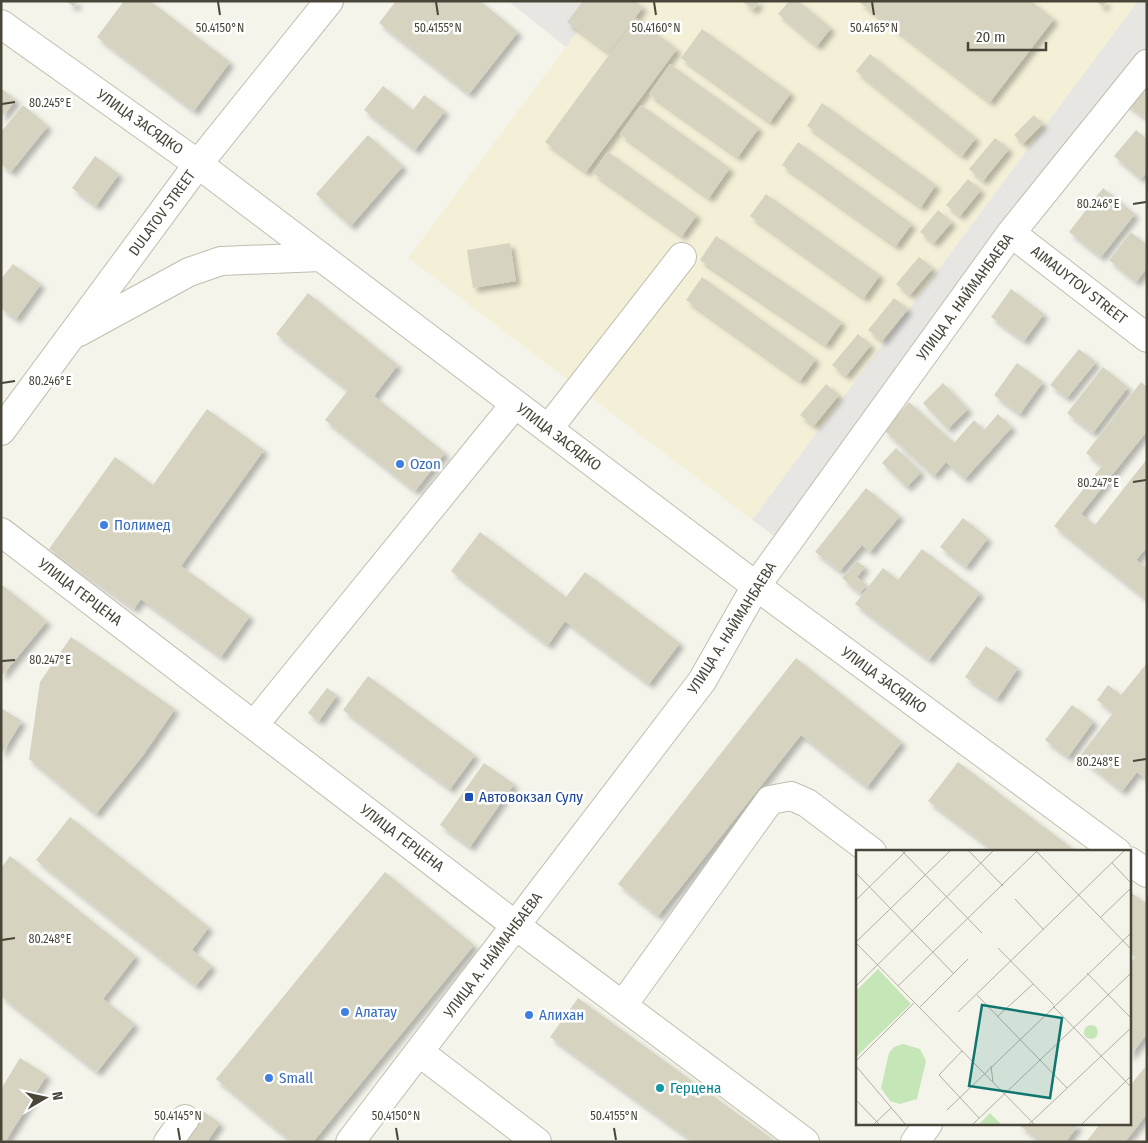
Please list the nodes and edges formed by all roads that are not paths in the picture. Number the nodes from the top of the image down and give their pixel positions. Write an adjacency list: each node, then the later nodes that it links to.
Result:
1 (329, 1): 4 (street, DULATOV STREET)
2 (1, 24): 4 (street, УЛИЦА ЗАСЯДКО)
3 (1147, 64): 5 (street, УЛИЦА А. НАЙМАНБАЕВА)
4 (198, 164): 6 (street, УЛИЦА ЗАСЯДКО); 8 (street, DULATOV STREET)
5 (1011, 233): 9 (street, AIMAUYTOV STREET); 14 (street, УЛИЦА А. НАЙМАНБАЕВА)
6 (321, 257): 8 (street); 10 (street, УЛИЦА ЗАСЯДКО)
7 (682, 257): 11 (street)
8 (71, 336): 12 (street, DULATOV STREET)
9 (1147, 338)
10 (515, 404): 11 (street, УЛИЦА ЗАСЯДКО); 15 (street)
11 (548, 429): 14 (street, УЛИЦА ЗАСЯДКО)
12 (1, 431)
13 (1, 532): 15 (street, УЛИЦА ГЕРЦЕНА)
14 (756, 586): 17 (street, УЛИЦА ЗАСЯДКО); 20 (street, УЛИЦА А. НАЙМАНБАЕВА)
15 (254, 725): 20 (street, УЛИЦА ГЕРЦЕНА)
16 (869, 850): 21 (street)
17 (1114, 850)
18 (1130, 862): 19 (street)
19 (1147, 874)
20 (515, 925): 21 (street, УЛИЦА ГЕРЦЕНА); 22 (street, УЛИЦА А. НАЙМАНБАЕВА)
21 (623, 1006): 25 (street, УЛИЦА ГЕРЦЕНА)
22 (419, 1052): 27 (street, УЛИЦА А. НАЙМАНБАЕВА); 28 (street)
23 (185, 1120): 26 (street)
24 (927, 1126): 29 (street)
25 (792, 1138)
26 (168, 1142)
27 (350, 1142)
28 (537, 1142)
29 (915, 1142)

